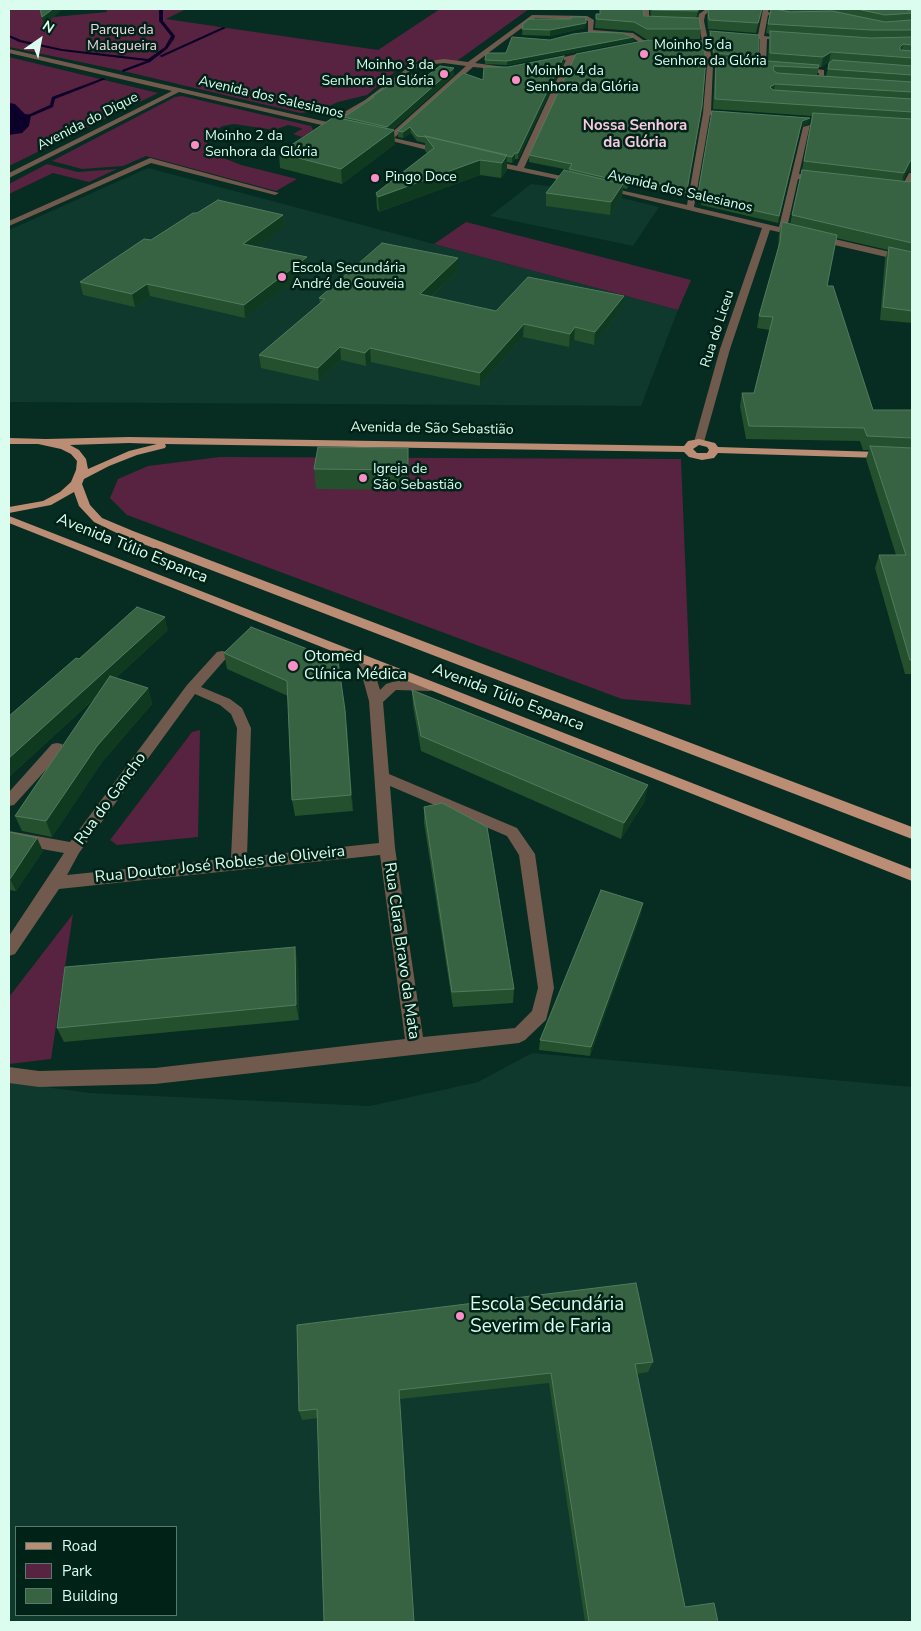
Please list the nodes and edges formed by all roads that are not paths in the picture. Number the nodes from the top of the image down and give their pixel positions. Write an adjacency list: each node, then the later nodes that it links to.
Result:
1 (581, 9): 5 (street)
2 (646, 9): 7 (street)
3 (706, 9): 9 (street)
4 (765, 11): 6 (street); 16 (street)
5 (581, 17): 10 (street); 15 (street)
6 (796, 18)
7 (664, 23)
8 (692, 24): 9 (street)
9 (702, 24): 12 (street)
10 (590, 32): 11 (street); 20 (street)
11 (581, 33)
12 (703, 33): 13 (street); 22 (street)
13 (713, 34)
14 (732, 35): 16 (street)
15 (505, 37): 17 (street); 30 (street)
16 (762, 37): 18 (street); 31 (street)
17 (514, 38)
18 (797, 39)
19 (654, 41): 20 (street)
20 (643, 42): 23 (street)
21 (696, 43): 22 (street)
22 (705, 43): 27 (street)
23 (634, 44)
24 (607, 50): 26 (street)
25 (9, 51): 39 (street, Avenida dos Salesianos)
26 (571, 57): 29 (street); 49 (street)
27 (710, 63): 28 (street); 40 (street)
28 (718, 63)
29 (535, 64)
30 (469, 66): 33 (street); 43 (street); 46 (street)
31 (754, 66)
32 (828, 66): 35 (street)
33 (512, 69)
34 (794, 69): 35 (street)
35 (822, 71): 37 (street)
36 (812, 81): 37 (street)
37 (821, 82): 38 (street)
38 (830, 83)
39 (178, 90): 43 (street, Avenida dos Salesianos); 51 (street, Avenida do Dique)
40 (706, 113): 41 (street); 59 (street)
41 (743, 115)
42 (799, 119): 52 (street)
43 (327, 125): 44 (street, Avenida dos Salesianos)
44 (351, 130)
45 (370, 135): 46 (street)
46 (389, 139): 47 (street)
47 (454, 154)
48 (482, 160): 49 (street, Avenida dos Salesianos)
49 (520, 169): 54 (street, Avenida dos Salesianos)
50 (912, 175): 57 (street)
51 (9, 176)
52 (795, 176): 53 (street); 62 (street)
53 (825, 180)
54 (586, 184)
55 (596, 187): 59 (street, Avenida dos Salesianos)
56 (884, 187): 57 (street)
57 (908, 190)
58 (275, 193): 60 (street)
59 (690, 208): 61 (street, Avenida dos Salesianos)
60 (9, 224)
61 (767, 226): 62 (street, Avenida dos Salesianos); 66 (street, Rua do Liceu)
62 (782, 230): 63 (street)
63 (912, 260)
64 (49, 442): 65 (main road, Avenida de São Sebastião); 67 (main road, Avenida Túlio Espanca); 71 (main road, Avenida Túlio Espanca)
65 (177, 442): 68 (main road, Avenida de São Sebastião); 71 (main road, Avenida de São Sebastião)
66 (699, 442): 68 (main road); 69 (main road, Avenida de São Sebastião)
67 (9, 443)
68 (687, 449): 69 (main road, Avenida de São Sebastião)
69 (714, 450): 70 (main road, Avenida de São Sebastião)
70 (912, 456)
71 (78, 480): 72 (main road, Avenida Túlio Espanca); 82 (main road, Avenida Túlio Espanca)
72 (9, 510)
73 (9, 518): 75 (main road, Avenida Túlio Espanca)
74 (222, 655): 77 (street, Rua do Gancho)
75 (365, 661): 76 (main road, Avenida Túlio Espanca); 78 (street, Rua Clara Bravo da Mata)
76 (430, 686): 78 (street); 87 (main road, Avenida Túlio Espanca)
77 (192, 688): 85 (street, Rua do Gancho); 86 (street)
78 (376, 701): 80 (street, Rua Clara Bravo da Mata)
79 (57, 748): 81 (street)
80 (382, 777): 84 (street, Rua Clara Bravo da Mata); 90 (street)
81 (9, 801)
82 (912, 833)
83 (9, 837): 85 (street)
84 (387, 848): 86 (street, Rua Doutor José Robles de Oliveira); 90 (street, Rua Clara Bravo da Mata)
85 (74, 849): 88 (street, Rua do Gancho)
86 (239, 863): 88 (street, Rua Doutor José Robles de Oliveira)
87 (912, 875)
88 (54, 883): 89 (street, Rua do Gancho)
89 (9, 949)
90 (415, 1046): 91 (street, Rua Clara Bravo da Mata)
91 (9, 1075)

